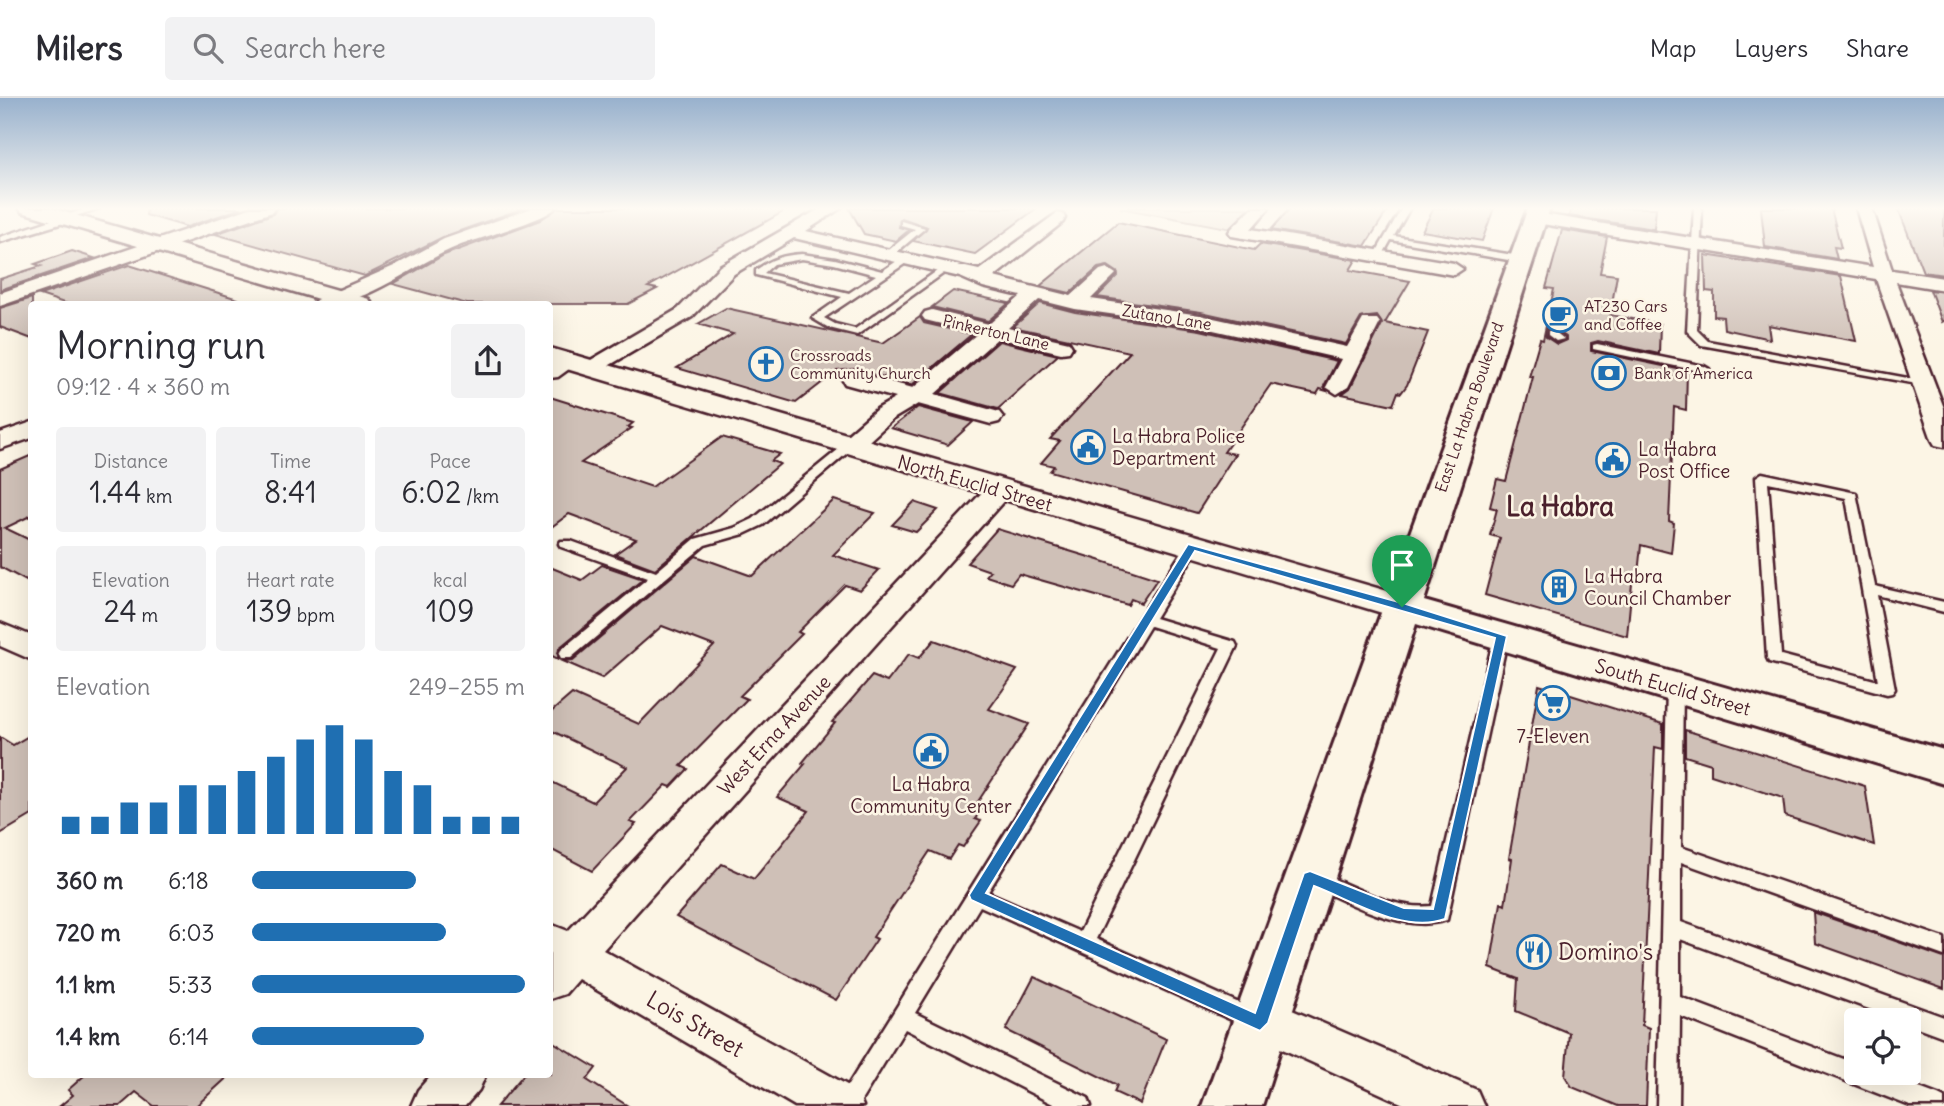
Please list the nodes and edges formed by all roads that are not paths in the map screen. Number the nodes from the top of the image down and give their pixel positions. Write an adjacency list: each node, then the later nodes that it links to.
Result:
1 (128, 255): 26 (street)
2 (187, 255): 27 (street)
3 (428, 255): 27 (street)
4 (751, 255): 35 (street)
5 (889, 255): 15 (street, Zutano Lane)
6 (1010, 255): 22 (street)
7 (1372, 255): 14 (street)
8 (1461, 255): 18 (lane)
9 (1495, 255): 16 (lane)
10 (1521, 255): 16 (main road, East La Habra Boulevard)
11 (1696, 255): 38 (lane)
12 (1766, 255): 20 (street)
13 (1878, 255): 20 (street)
14 (1378, 256): 18 (street)
15 (897, 257): 17 (street, Zutano Lane); 21 (lane)
16 (1520, 259): 51 (main road, East La Habra Boulevard)
17 (947, 268): 22 (street, Zutano Lane); 25 (lane)
18 (1454, 269)
19 (1107, 274): 28 (street)
20 (1884, 274): 23 (street); 38 (street)
21 (882, 275): 25 (lane); 25 (lane)
22 (982, 277): 24 (street, Zutano Lane)
23 (1944, 284)
24 (1034, 295): 28 (street, Zutano Lane); 31 (street)
25 (850, 296)
26 (0, 300)
27 (330, 301)
28 (1075, 303): 34 (street, Zutano Lane)
29 (932, 316): 31 (street, Pinkerton Lane)
30 (1370, 323): 34 (street)
31 (993, 331): 32 (street, Pinkerton Lane); 40 (street)
32 (1061, 347)
33 (1597, 347): 36 (lane)
34 (1354, 355): 39 (street)
35 (564, 364): 45 (street, North Euclid Street)
36 (1704, 369)
37 (853, 379): 40 (street)
38 (1924, 384): 43 (street)
39 (1337, 387)
40 (917, 396): 41 (street); 45 (street)
41 (991, 416)
42 (28, 431): 44 (street)
43 (1944, 440)
44 (0, 442)
45 (849, 446): 46 (street, North Euclid Street); 49 (lane)
46 (999, 490): 48 (street, North Euclid Street); 66 (street, West Erna Avenue)
47 (566, 544): 49 (lane)
48 (1192, 547): 51 (street, North Euclid Street); 53 (lane)
49 (657, 577): 57 (lane)
50 (1869, 589): 50 (lane); 52 (lane)
51 (1402, 607): 55 (main road, South Euclid Street); 61 (main road, East La Habra Boulevard)
52 (1944, 607)
53 (1145, 620): 62 (lane); 64 (lane)
54 (0, 633): 56 (street)
55 (1501, 636): 58 (main road, South Euclid Street); 61 (lane)
56 (28, 648)
57 (566, 654)
58 (1675, 687): 59 (main road, South Euclid Street); 60 (lane)
59 (1944, 767)
60 (1672, 851): 63 (lane); 65 (lane)
61 (1310, 877): 69 (main road, East La Habra Boulevard)
62 (977, 895): 64 (lane); 68 (lane)
63 (1671, 927): 67 (lane); 70 (lane)
64 (1084, 943): 69 (lane)
65 (1944, 947)
66 (557, 959): 73 (street, Lois Street)
67 (1670, 1003): 78 (lane); 79 (lane)
68 (901, 1016): 74 (lane); 75 (lane)
69 (1261, 1020): 76 (main road, East La Habra Boulevard); 77 (street)
70 (1944, 1027)
71 (459, 1078): 72 (street)
72 (434, 1106)
73 (840, 1106)
74 (846, 1106)
75 (1080, 1106)
76 (1231, 1106)
77 (1461, 1106)
78 (1668, 1106)
79 (1938, 1106)

